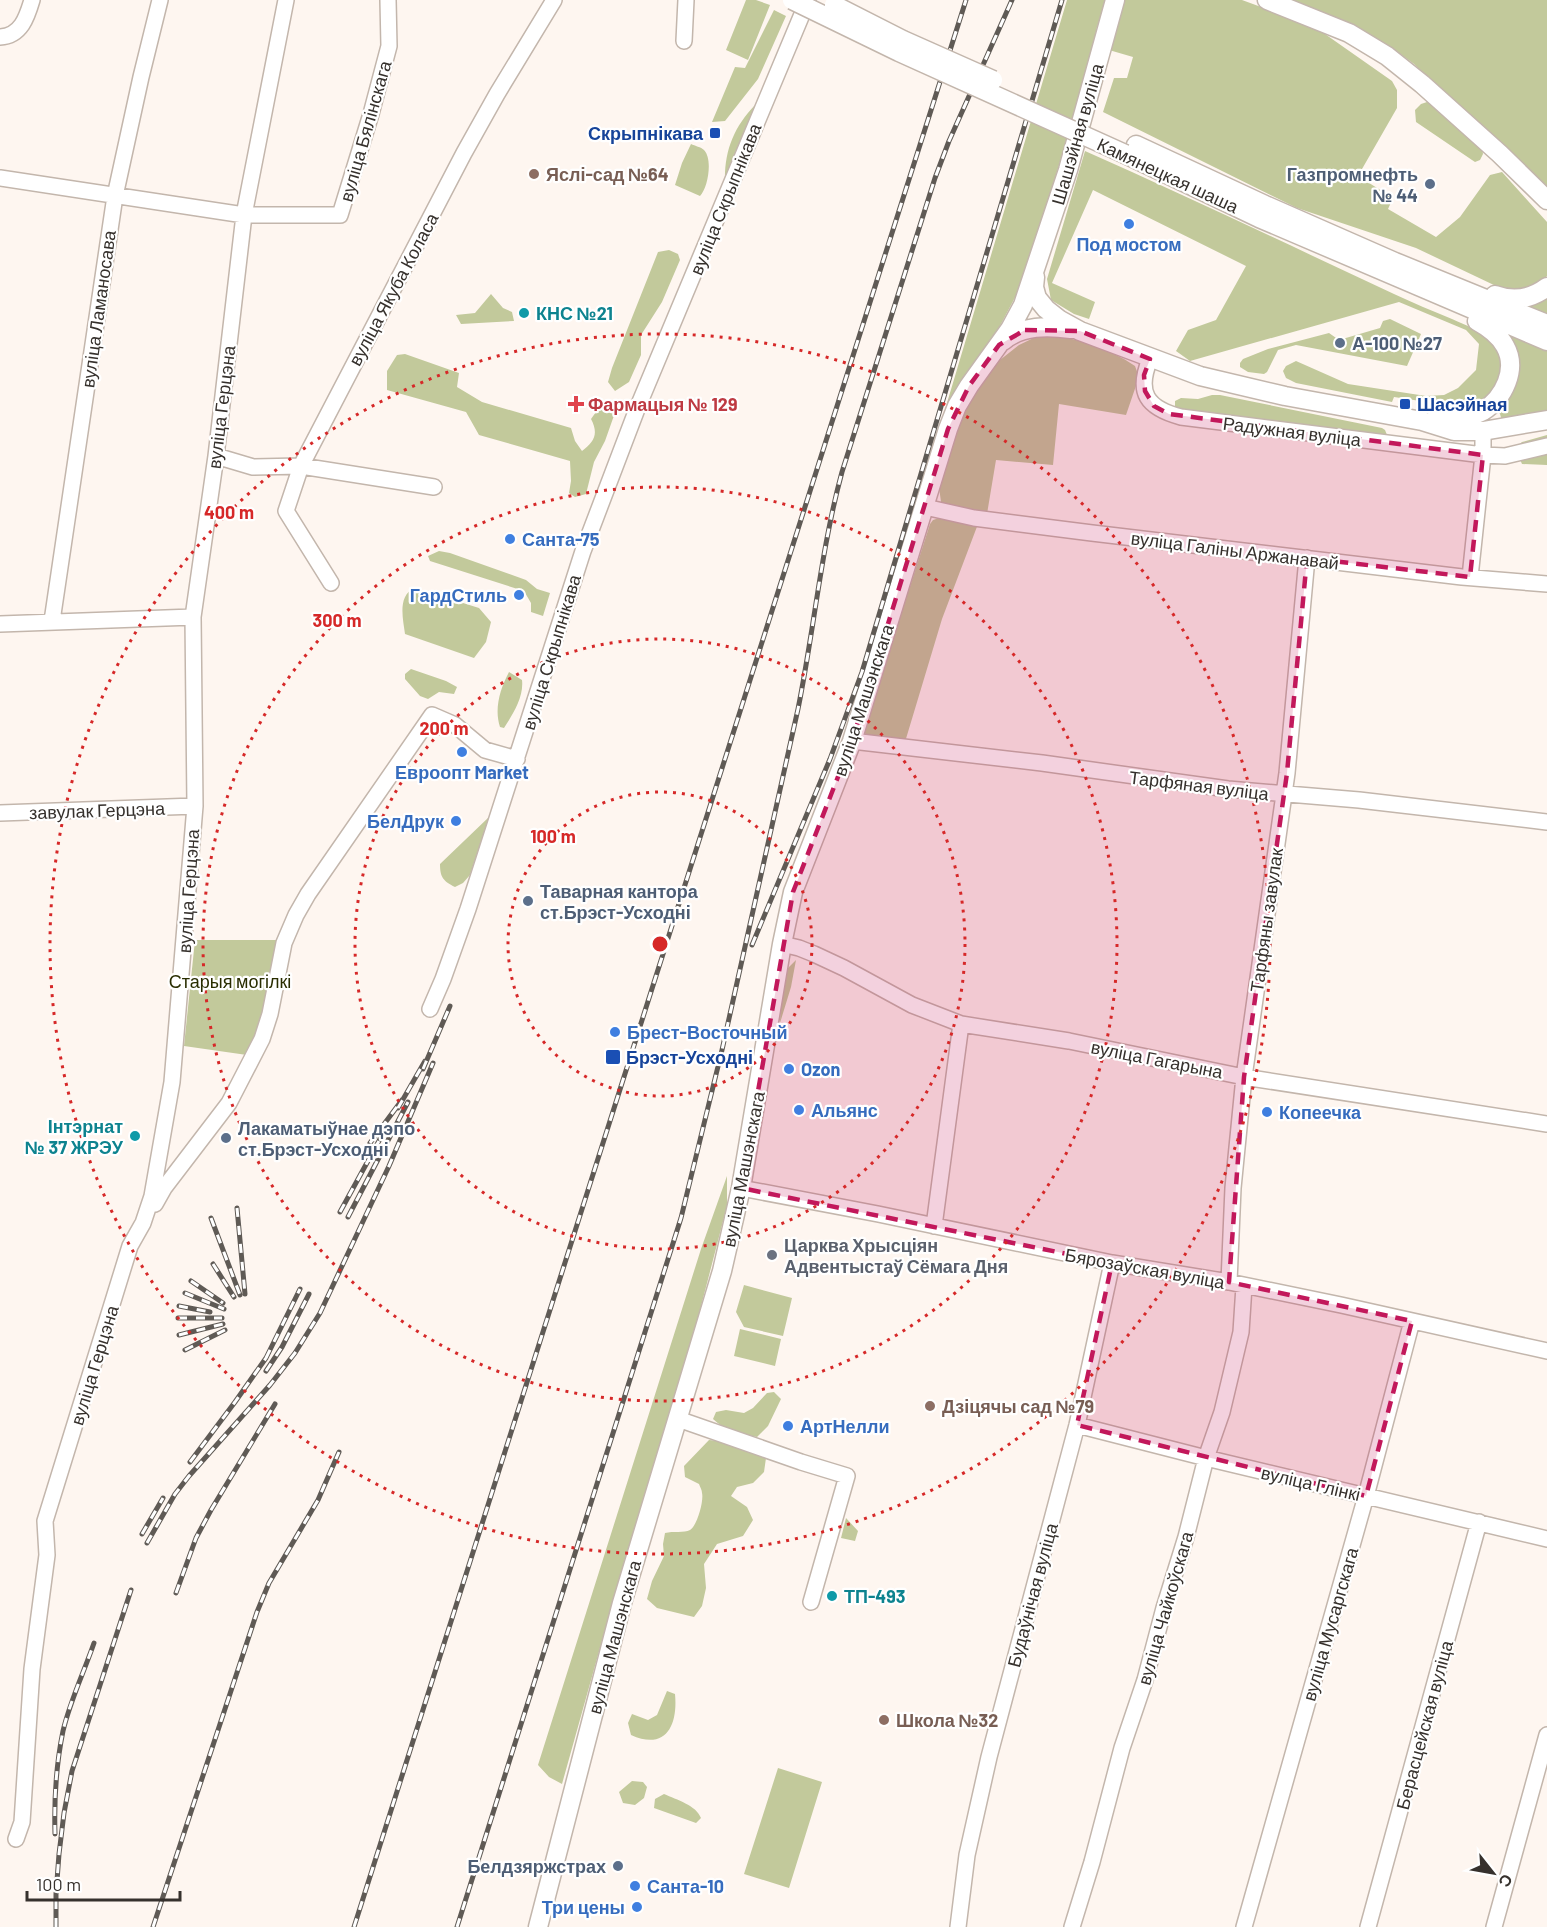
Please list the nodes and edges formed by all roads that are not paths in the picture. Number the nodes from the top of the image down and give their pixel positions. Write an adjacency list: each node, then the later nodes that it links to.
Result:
1 (32, 0): 12 (street)
2 (160, 0): 16 (street, вуліца Ламаносава)
3 (286, 0): 18 (street, вуліца Герцэна)
4 (388, 0): 18 (street, вуліца Бялінскага)
5 (554, 0): 34 (street, вуліца Якуба Коласа)
6 (686, 0): 13 (street)
7 (792, 0): 14 (main road, Камянецкая шаша, bridge)
8 (808, 0): 45 (street, вуліца Скрыпнікава)
9 (822, 0): 14 (main road, Камянецкая шаша, bridge)
10 (1115, 0): 21 (main road, Шашэйная вуліца)
11 (1267, 0): 17 (main road)
12 (0, 36)
13 (684, 40)
14 (1129, 148): 19 (main road, Камянецкая шаша)
15 (0, 178): 16 (street, вуліца Бялінскага)
16 (115, 196): 18 (street, вуліца Бялінскага); 42 (street, вуліца Ламаносава)
17 (1546, 200)
18 (244, 215): 33 (street, вуліца Герцэна)
19 (1392, 268): 20 (main road); 22 (main road, Камянецкая шаша); 25 (main road, Камянецкая шаша); 29 (main road)
20 (1547, 287)
21 (1032, 307): 23 (main road); 23 (main road); 24 (main road); 26 (main road, вуліца Машэнскага)
22 (1547, 324)
23 (1035, 328): 24 (main road); 26 (main road, вуліца Машэнскага)
24 (1080, 331): 27 (main road)
25 (1547, 341)
26 (992, 353): 36 (main road, вуліца Машэнскага)
27 (1150, 359): 29 (main road); 32 (street, Радужная вуліца)
28 (1547, 420): 30 (main road)
29 (1422, 421): 30 (main road)
30 (1483, 431): 32 (street)
31 (1547, 446): 32 (street, Радужная вуліца)
32 (1483, 455): 38 (street)
33 (216, 456): 34 (street); 41 (street, вуліца Герцэна)
34 (301, 466): 35 (street); 39 (street, вуліца Якуба Коласа)
35 (434, 487)
36 (925, 507): 37 (street, вуліца Галіны Аржанавай); 44 (main road, вуліца Машэнскага)
37 (1307, 558): 38 (street, вуліца Галіны Аржанавай); 46 (street, Тарфяны завулак)
38 (1470, 577): 40 (street, вуліца Галіны Аржанавай)
39 (330, 583)
40 (1547, 584)
41 (193, 617): 42 (street); 47 (street, вуліца Герцэна)
42 (52, 621): 43 (street)
43 (0, 624)
44 (852, 741): 46 (street, Тарфяная вуліца); 50 (main road, вуліца Машэнскага)
45 (517, 759): 51 (street, вуліца Скрыпнікава); 56 (street)
46 (1284, 795): 49 (street, Тарфяная вуліца); 53 (street, Тарфяны завулак)
47 (195, 806): 48 (street, завулак Герцэна); 56 (street, вуліца Герцэна)
48 (0, 813)
49 (1547, 822)
50 (782, 944): 52 (street, вуліца Гагарына); 55 (main road, вуліца Машэнскага)
51 (430, 1010)
52 (960, 1024): 53 (street, вуліца Гагарына); 57 (street)
53 (1244, 1077): 54 (street, вуліца Гагарына); 59 (street, Тарфяны завулак)
54 (1547, 1124)
55 (741, 1188): 57 (street, Бярозаўская вуліца); 63 (main road, вуліца Машэнскага)
56 (143, 1223): 71 (street, вуліца Герцэна)
57 (934, 1226): 58 (street, Бярозаўская вуліца)
58 (1112, 1263): 59 (street, Бярозаўская вуліца); 64 (street, Будаўнічая вуліца)
59 (1229, 1282): 60 (street, Бярозаўская вуліца)
60 (1245, 1286): 61 (street, Бярозаўская вуліца); 65 (street, вуліца Чайкоўскага)
61 (1412, 1321): 62 (street, Бярозаўская вуліца); 66 (street, вуліца Мусаргскага)
62 (1547, 1351)
63 (678, 1419): 69 (street); 72 (main road, вуліца Машэнскага)
64 (1077, 1425): 65 (street, вуліца Глінкі); 73 (street, Будаўнічая вуліца)
65 (1206, 1458): 66 (street, вуліца Глінкі); 74 (street, вуліца Чайкоўскага)
66 (1366, 1496): 67 (street, вуліца Глінкі); 75 (street, вуліца Мусаргскага)
67 (1479, 1522): 68 (street, вуліца Глінкі); 76 (street, Берасцейская вуліца)
68 (1547, 1539)
69 (811, 1602)
70 (1547, 1735): 77 (street)
71 (16, 1839)
72 (537, 1927)
73 (958, 1927)
74 (1072, 1927)
75 (1244, 1927)
76 (1368, 1927)
77 (1494, 1927)

